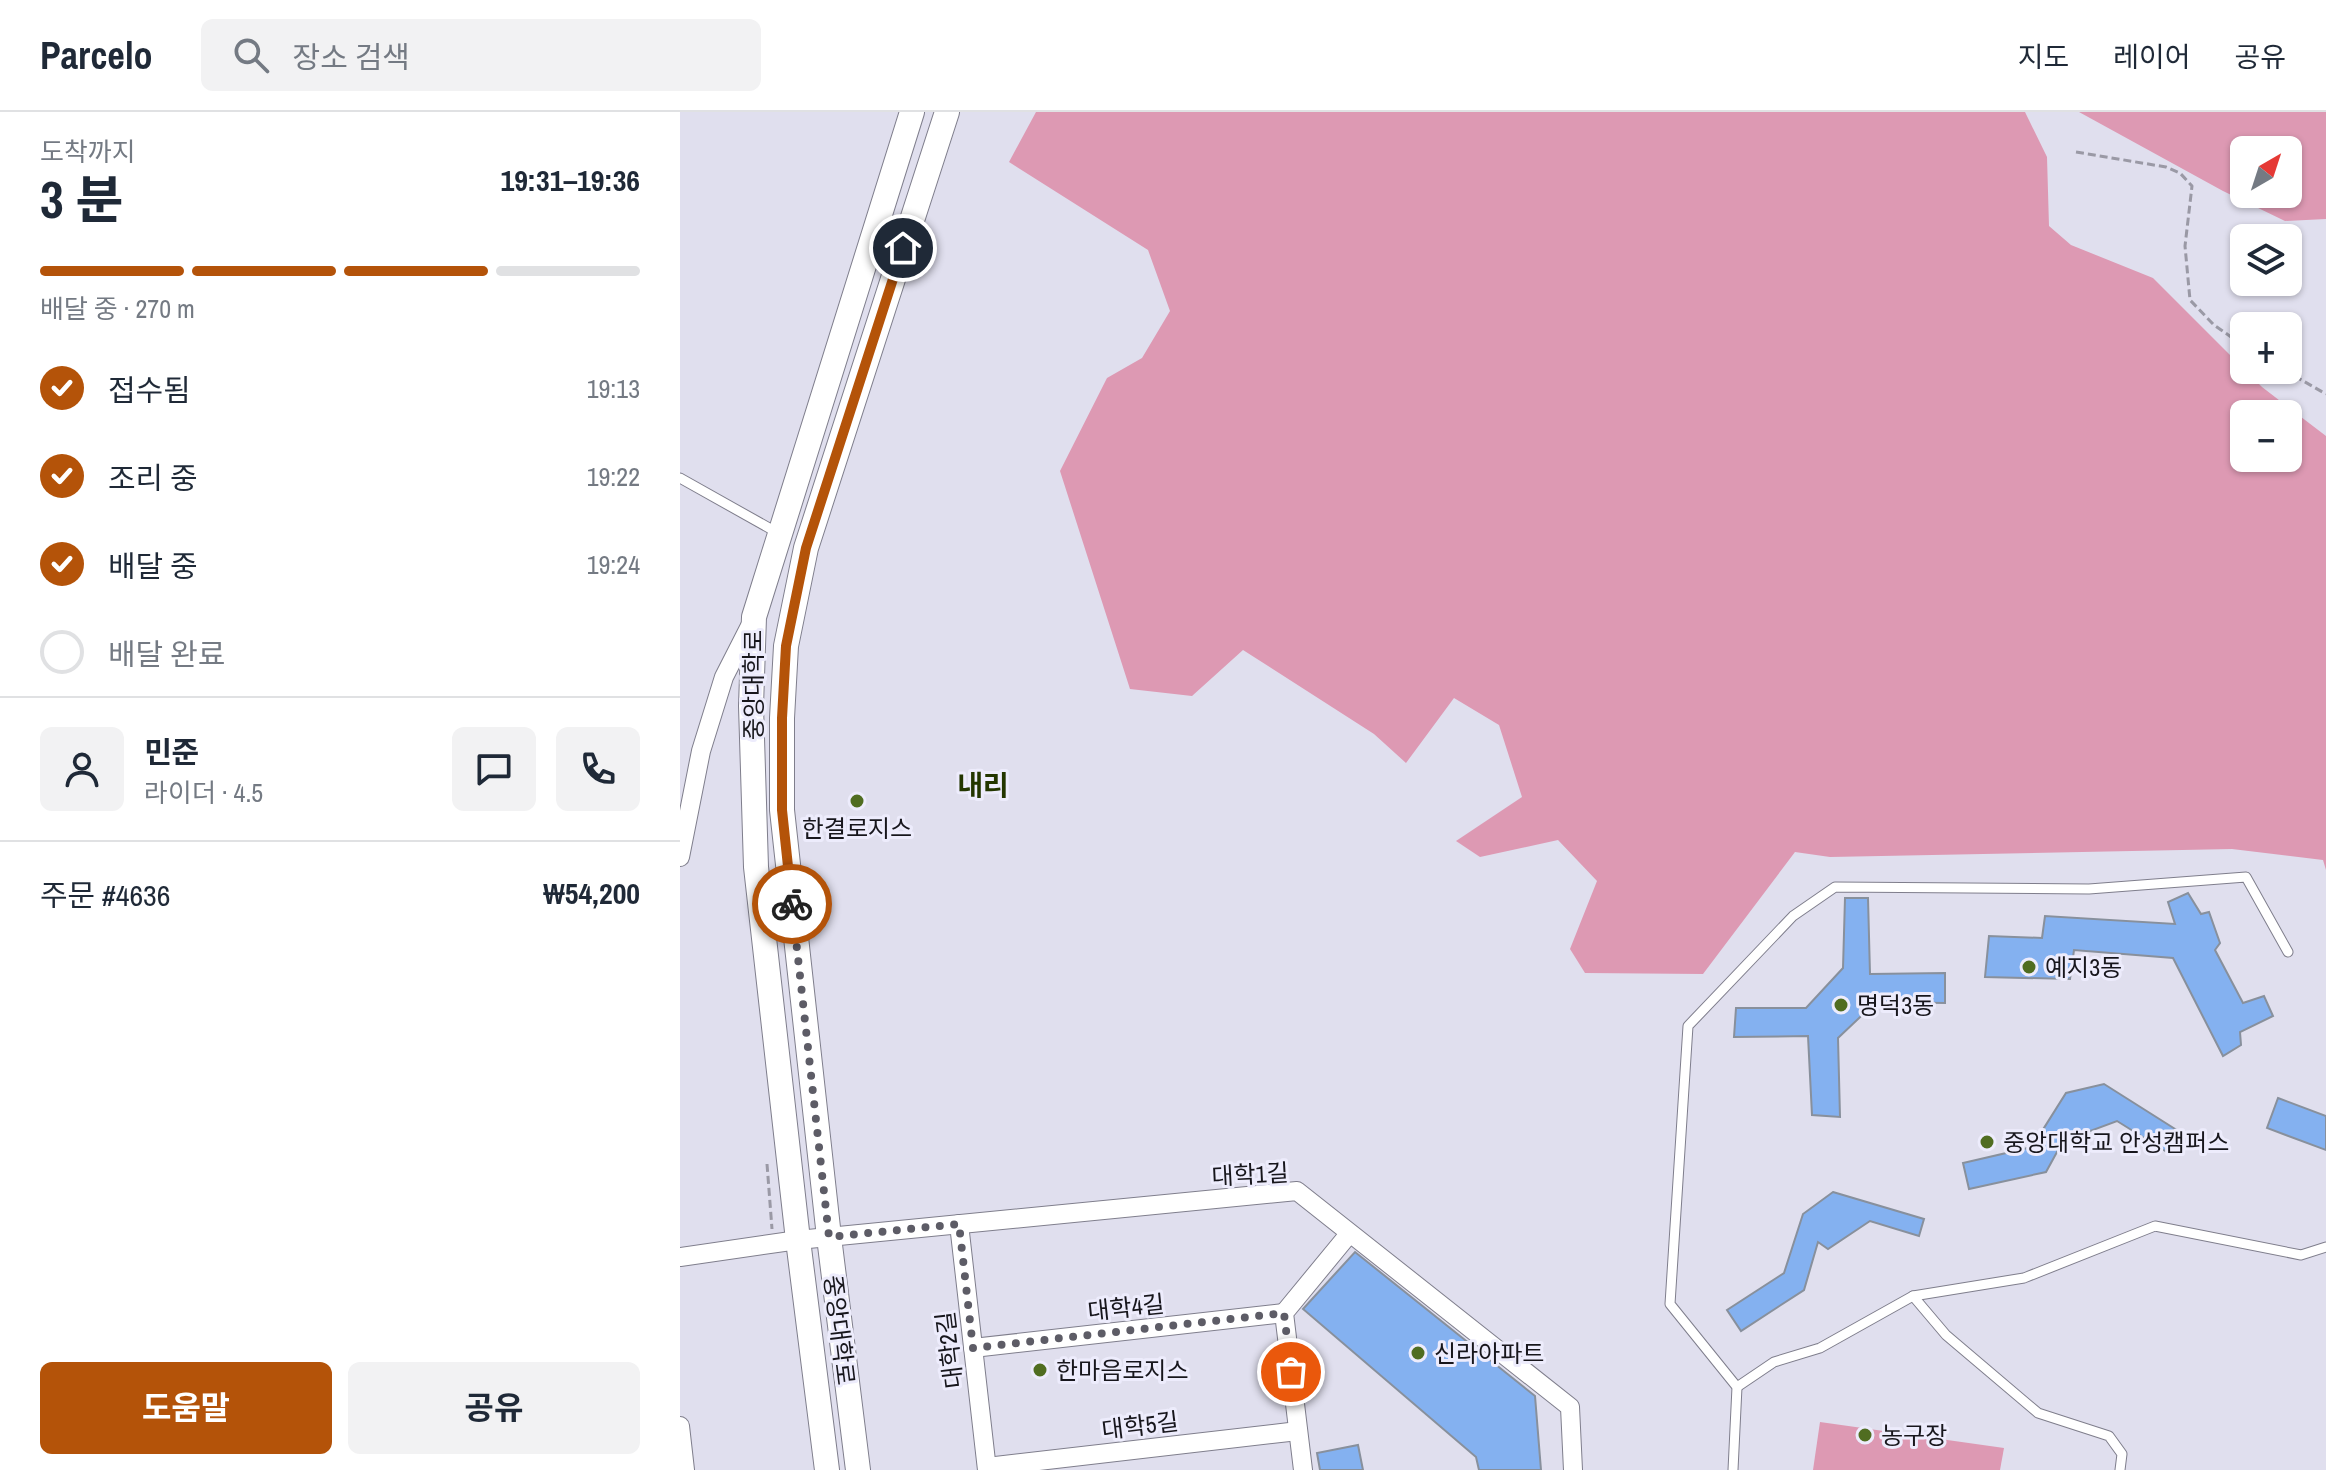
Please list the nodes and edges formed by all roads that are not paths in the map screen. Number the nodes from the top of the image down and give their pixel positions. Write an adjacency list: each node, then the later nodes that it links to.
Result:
1 (912, 112): 4 (street, 중앙대학로)
2 (947, 112): 10 (street, 중앙대학로)
3 (680, 478): 4 (lane)
4 (780, 534): 5 (street, 중앙대학로)
5 (754, 617): 6 (street); 11 (street, 중앙대학로)
6 (680, 857)
7 (2288, 952): 17 (lane)
8 (959, 1224): 9 (street, 대학1길); 10 (street, 대학1길); 16 (street, 대학2길)
9 (1349, 1234): 15 (street); 25 (street, 대학1길)
10 (829, 1237): 11 (street, 대학1길); 23 (street, 중앙대학로)
11 (798, 1240): 13 (street, 대학1길); 22 (street, 중앙대학로)
12 (2326, 1247): 14 (lane)
13 (680, 1257)
14 (1913, 1296): 17 (lane); 27 (lane)
15 (1284, 1313): 16 (street, 대학4길); 19 (street)
16 (973, 1348): 20 (street, 대학2길)
17 (1737, 1387): 26 (lane)
18 (680, 1426): 21 (street)
19 (1298, 1431): 20 (street, 대학5길); 24 (street)
20 (987, 1468)
21 (685, 1470)
22 (827, 1470)
23 (858, 1470)
24 (1303, 1470)
25 (1573, 1470)
26 (1733, 1470)
27 (2120, 1470)

